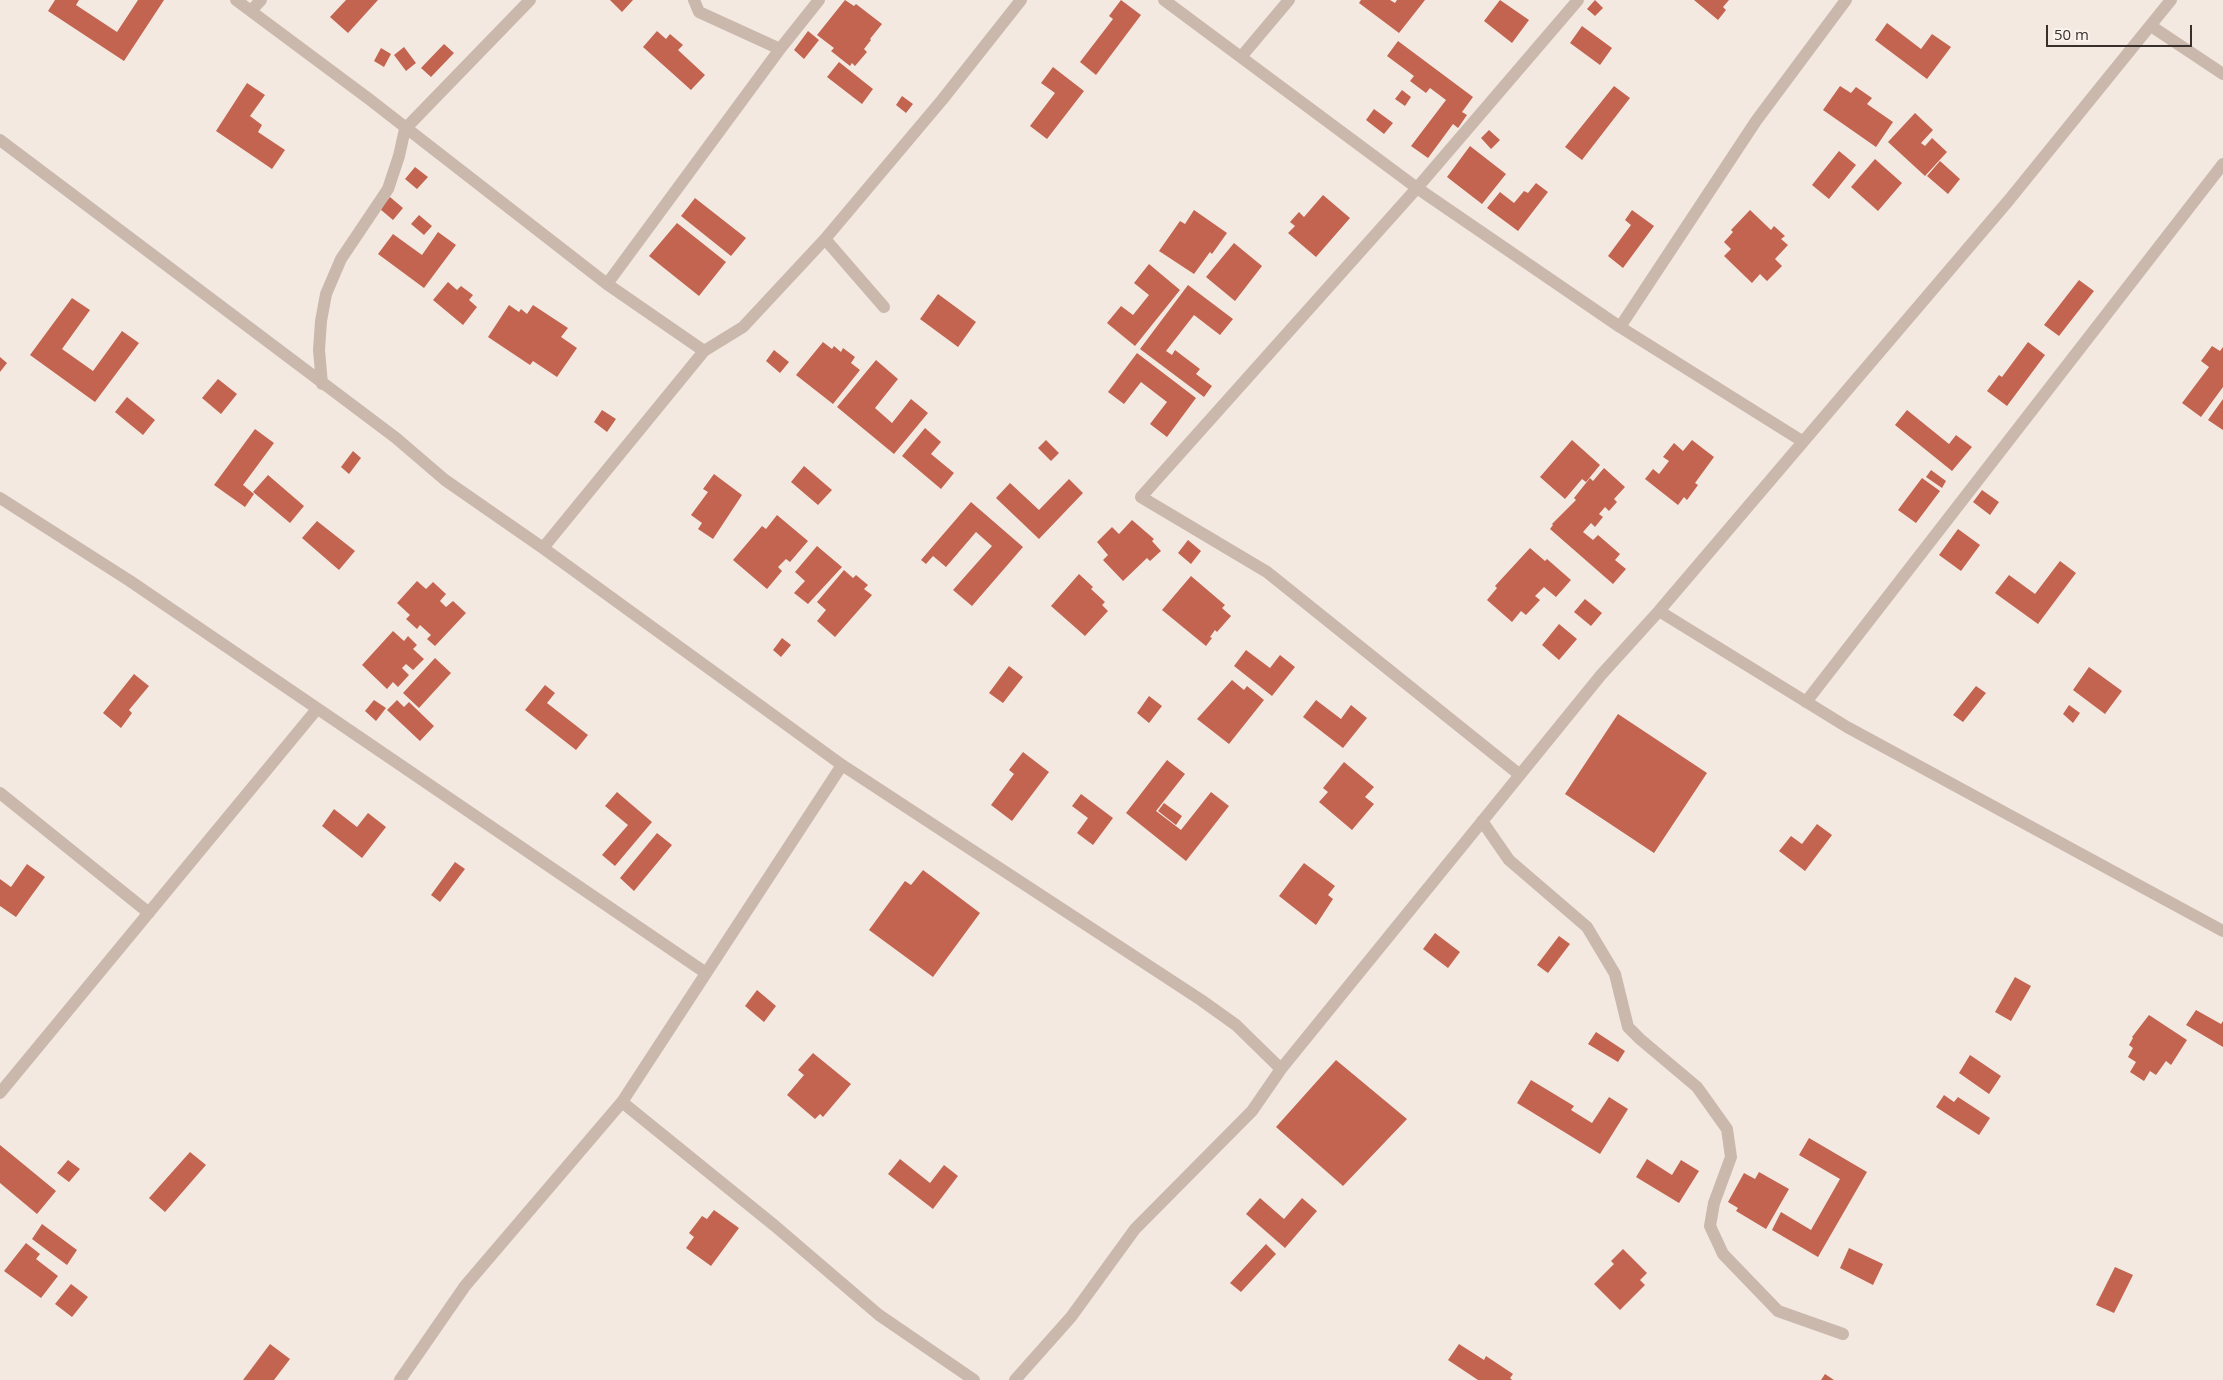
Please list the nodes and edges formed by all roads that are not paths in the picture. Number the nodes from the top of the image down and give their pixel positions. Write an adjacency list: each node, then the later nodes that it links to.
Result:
1 (236, 0): 12 (street)
2 (261, 0): 12 (street)
3 (530, 0): 17 (street)
4 (694, 0): 14 (street)
5 (819, 0): 14 (street)
6 (1021, 0): 21 (street)
7 (1164, 0): 15 (street)
8 (1289, 0): 15 (street)
9 (1578, 0): 20 (street)
10 (1846, 0): 24 (street)
11 (2171, 0): 13 (street)
12 (251, 11): 17 (street)
13 (2151, 26): 16 (street); 27 (street)
14 (780, 49): 22 (street)
15 (1241, 57): 20 (street)
16 (2223, 74)
17 (405, 128): 22 (street); 26 (street)
18 (0, 140): 26 (street)
19 (2223, 164): 31 (street)
20 (1416, 188): 24 (street); 34 (street)
21 (825, 239): 23 (street); 25 (street)
22 (607, 284): 25 (street)
23 (884, 308)
24 (1620, 327): 27 (street)
25 (704, 351): 29 (street)
26 (322, 384): 29 (street)
27 (1802, 441): 30 (street)
28 (0, 498): 32 (street)
29 (543, 548): 33 (street)
30 (1659, 611): 31 (street); 34 (street)
31 (1806, 702): 38 (street)
32 (317, 709): 37 (street); 39 (street)
33 (842, 765): 39 (street); 40 (street)
34 (1520, 775): 36 (street)
35 (0, 793): 37 (street)
36 (1482, 821): 40 (street); 43 (street)
37 (148, 913): 41 (street)
38 (2223, 931)
39 (706, 974): 42 (street)
40 (1280, 1069): 46 (street)
41 (0, 1093)
42 (622, 1102): 44 (street); 45 (street)
43 (1843, 1334)
44 (400, 1380)
45 (974, 1380)
46 (1015, 1380)

